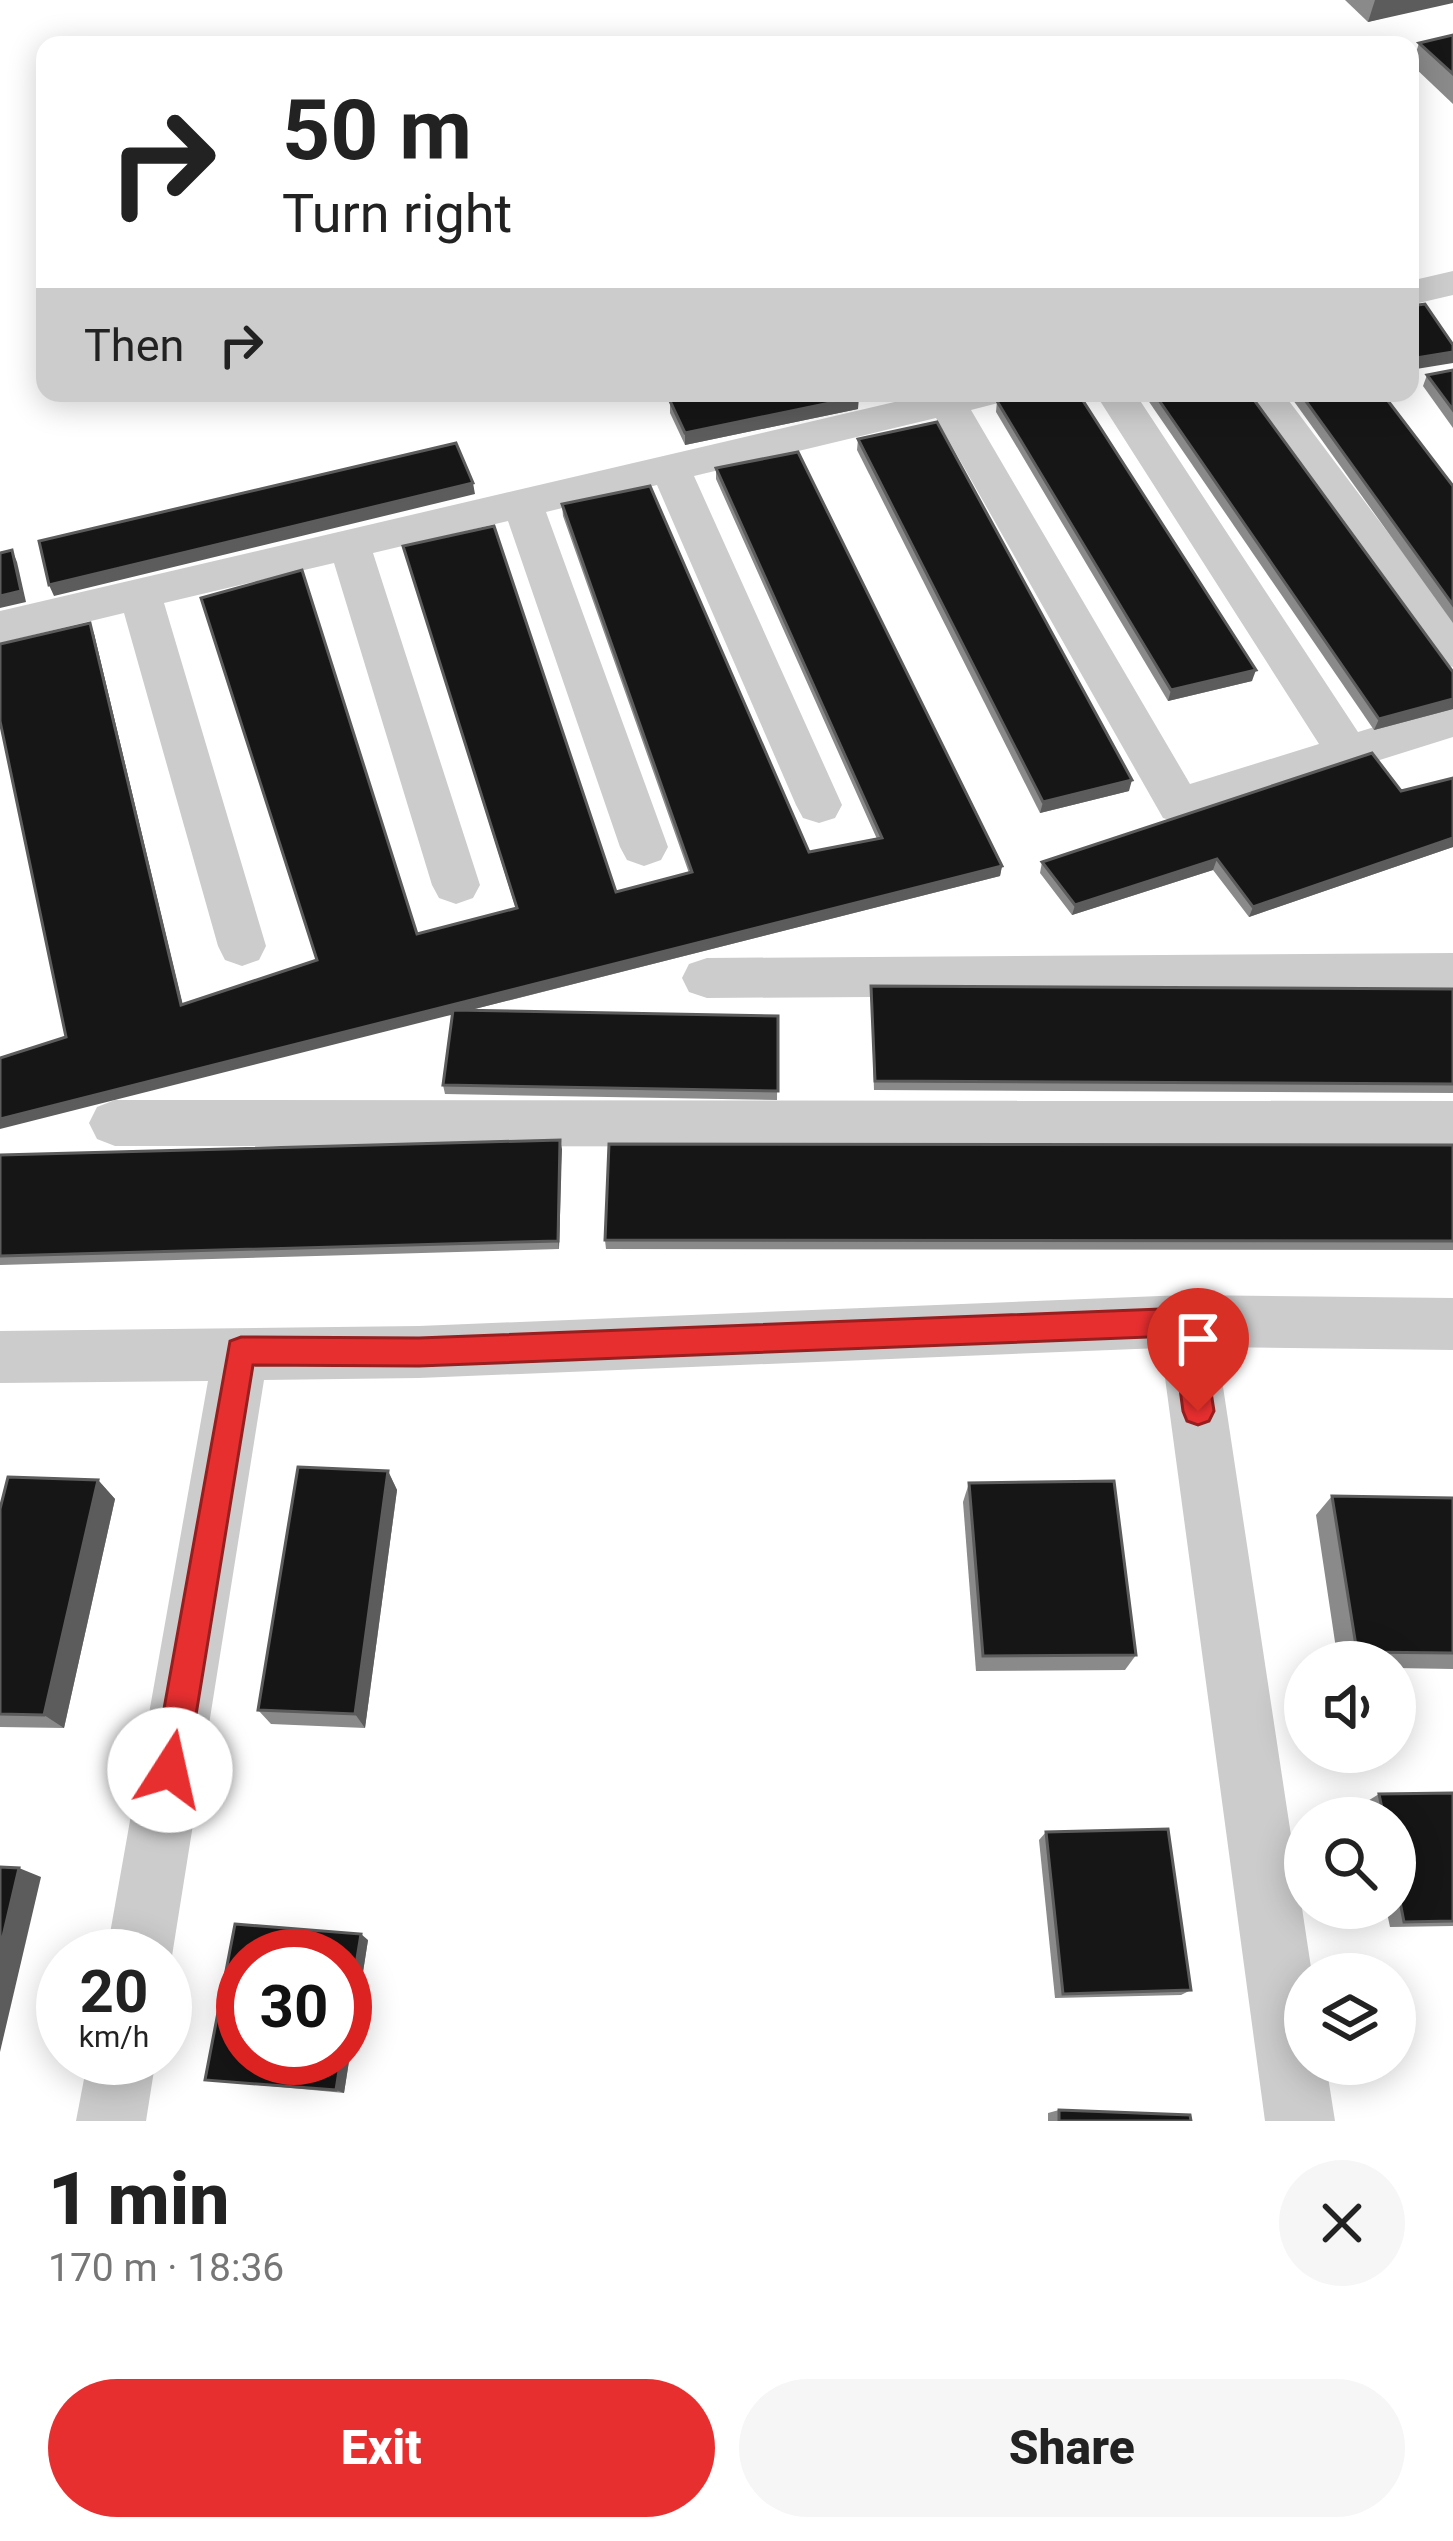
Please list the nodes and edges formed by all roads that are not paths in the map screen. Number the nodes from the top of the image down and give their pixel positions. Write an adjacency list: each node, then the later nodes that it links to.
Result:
1 (1452, 285): 2 (street)
2 (1419, 291)
3 (950, 402): 7 (street)
4 (969, 402): 14 (street)
5 (1121, 402): 14 (street)
6 (1269, 402): 12 (street)
7 (670, 468): 8 (street); 15 (street)
8 (522, 503): 9 (street); 16 (street)
9 (349, 544): 10 (street); 17 (street)
10 (140, 594): 11 (street); 18 (street)
11 (0, 627)
12 (1453, 651)
13 (1453, 720): 14 (street)
14 (1348, 753)
15 (819, 805)
16 (644, 848)
17 (456, 885)
18 (242, 946)
19 (1453, 973): 20 (street)
20 (707, 978)
21 (115, 1123): 22 (street)
22 (1453, 1124)
23 (1186, 1322): 24 (street); 25 (street); 30 (street)
24 (1453, 1324)
25 (241, 1351): 26 (street); 27 (street)
26 (0, 1357)
27 (144, 1929)
28 (117, 2085): 29 (street)
29 (111, 2121)
30 (1300, 2121)

